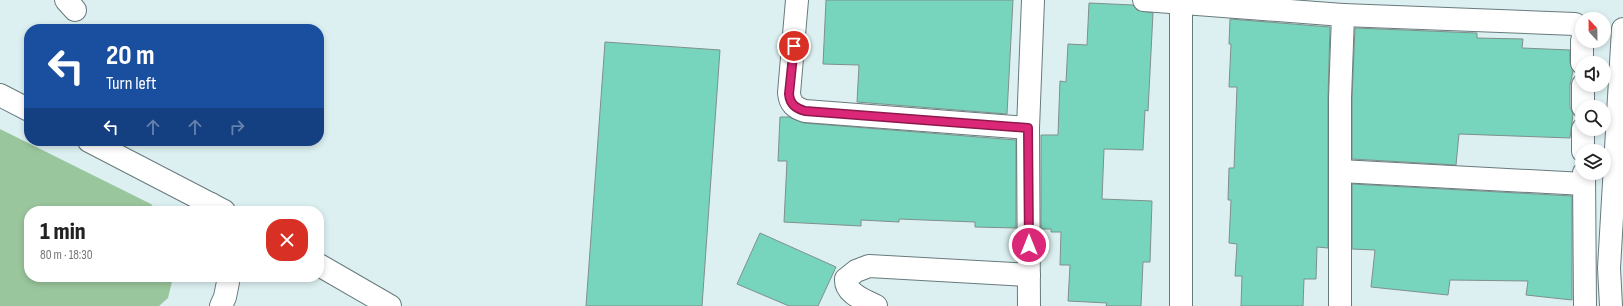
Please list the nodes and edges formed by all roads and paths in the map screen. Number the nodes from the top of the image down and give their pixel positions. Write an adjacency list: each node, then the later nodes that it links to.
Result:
1 (797, 0): 10 (main road)
2 (1033, 0): 10 (main road)
3 (1144, 0): 4 (main road)
4 (1181, 4): 5 (main road); 23 (main road)
5 (1343, 15): 6 (main road); 12 (main road)
6 (1575, 24)
7 (1623, 29): 26 (main road)
8 (0, 95): 9 (main road)
9 (24, 107)
10 (1028, 128): 17 (main road)
11 (98, 146): 15 (main road)
12 (1340, 171): 13 (main road); 24 (main road)
13 (1575, 179)
14 (1584, 180): 25 (main road)
15 (211, 206)
16 (324, 268): 20 (main road)
17 (1029, 275): 21 (main road); 22 (main road)
18 (228, 282): 19 (main road)
19 (221, 306)
20 (390, 306)
21 (876, 306)
22 (1029, 306)
23 (1181, 306)
24 (1340, 306)
25 (1585, 306)
26 (1611, 306)

